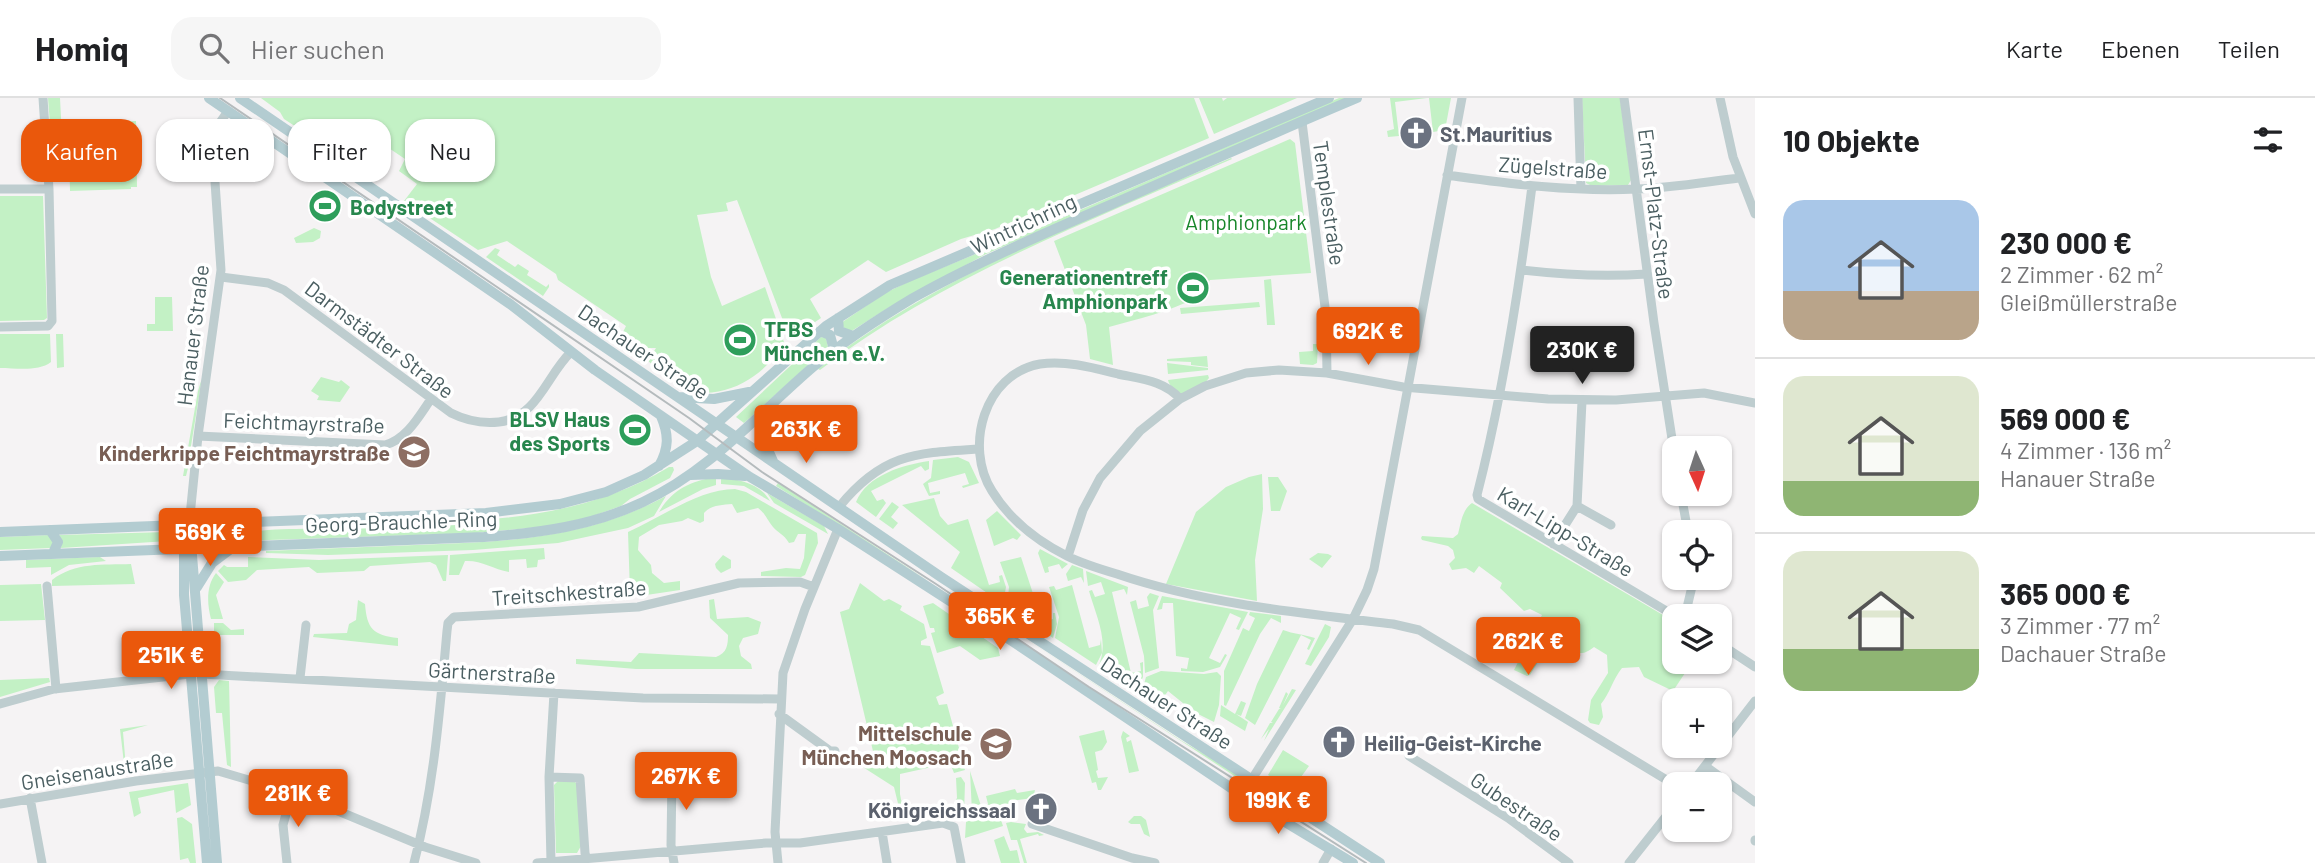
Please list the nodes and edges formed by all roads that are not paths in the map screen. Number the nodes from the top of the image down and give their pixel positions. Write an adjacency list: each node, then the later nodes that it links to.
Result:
1 (43, 98): 17 (street)
2 (209, 98): 11 (main road, Dachauer Straße)
3 (232, 98): 11 (main road)
4 (240, 98): 35 (main road, Dachauer Straße)
5 (1329, 98): 24 (main road, Wintrichring)
6 (1357, 98): 12 (main road, Wintrichring)
7 (1462, 98): 13 (street)
8 (1578, 98): 18 (street)
9 (1624, 98): 19 (street, Ernst-Platz-Straße)
10 (1720, 98): 14 (street)
11 (228, 111): 23 (street, Hanauer Straße); 29 (main road, Dachauer Straße)
12 (1302, 122): 27 (main road, Wintrichring); 30 (street, Templestraße)
13 (1447, 175): 15 (street, Zügelstraße); 31 (street)
14 (1739, 178): 19 (street, Zügelstraße); 20 (street)
15 (1532, 186): 18 (street, Zügelstraße); 21 (street)
16 (0, 189): 17 (street)
17 (49, 189): 25 (street)
18 (1581, 189): 19 (street, Zügelstraße)
19 (1637, 189): 22 (street, Ernst-Platz-Straße)
20 (1755, 214)
21 (1521, 270): 22 (street); 33 (street)
22 (1647, 274): 34 (street, Ernst-Platz-Straße)
23 (221, 276): 36 (street, Darmstädter Straße); 43 (street, Hanauer Straße)
24 (838, 318): 26 (main road, Wintrichring); 27 (main road)
25 (0, 327)
26 (820, 331): 28 (main road); 32 (main road, Wintrichring)
27 (853, 336): 28 (main road, Wintrichring)
28 (834, 350): 40 (main road, Wintrichring)
29 (571, 352): 36 (street, Darmstädter Straße); 41 (main road, Dachauer Straße)
30 (1327, 373): 31 (street); 37 (street)
31 (1408, 387): 33 (street); 71 (street)
32 (751, 391): 35 (main road); 42 (main road, Wintrichring)
33 (1500, 394): 38 (street); 61 (street, Karl-Lipp-Straße)
34 (1665, 395): 38 (street); 39 (street); 44 (street, Ernst-Platz-Straße)
35 (676, 397): 42 (main road, Dachauer Straße)
36 (431, 399): 43 (street, Feichtmayrstraße)
37 (1180, 399): 47 (street); 66 (street)
38 (1582, 401): 55 (street)
39 (1755, 403)
40 (766, 410): 45 (main road, Wintrichring); 49 (main road)
41 (661, 416): 46 (main road, Dachauer Straße); 50 (main road)
42 (716, 424): 45 (main road, Dachauer Straße); 46 (main road, Georg-Brauchle-Ring)
43 (198, 436): 57 (street, Hanauer Straße)
44 (1672, 436)
45 (736, 437): 48 (main road, Georg-Brauchle-Ring); 49 (main road, Dachauer Straße)
46 (697, 440): 48 (main road, Dachauer Straße); 50 (main road, Georg-Brauchle-Ring)
47 (978, 449): 54 (street); 66 (street)
48 (717, 454): 51 (main road, Georg-Brauchle-Ring); 52 (main road, Dachauer Straße)
49 (773, 461): 54 (main road, Dachauer Straße)
50 (662, 465): 53 (main road); 57 (main road, Georg-Brauchle-Ring)
51 (688, 475): 52 (main road); 53 (main road, Georg-Brauchle-Ring)
52 (750, 477): 58 (main road, Dachauer Straße)
53 (676, 484): 62 (main road, Georg-Brauchle-Ring)
54 (839, 506): 92 (main road, Dachauer Straße)
55 (1577, 506): 56 (street); 61 (street)
56 (1611, 525)
57 (189, 526): 59 (main road, Georg-Brauchle-Ring); 63 (main road, Hanauer Straße)
58 (838, 529): 68 (street); 94 (main road, Dachauer Straße)
59 (50, 530): 60 (main road, Georg-Brauchle-Ring); 64 (main road)
60 (0, 532)
61 (1553, 544): 70 (street, Karl-Lipp-Straße)
62 (234, 547): 63 (main road, Georg-Brauchle-Ring); 69 (main road)
63 (188, 549): 64 (main road, Georg-Brauchle-Ring); 69 (main road, Hanauer Straße); 75 (main road, Hanauer Straße)
64 (53, 553): 65 (main road, Georg-Brauchle-Ring)
65 (0, 556)
66 (1068, 556): 71 (street)
67 (47, 586): 78 (street)
68 (814, 587): 77 (street, Treitschkestraße); 80 (street)
69 (196, 589): 75 (main road, Hanauer Straße)
70 (1662, 608)
71 (1353, 619): 91 (street); 92 (street)
72 (306, 625): 76 (street)
73 (1732, 652): 74 (street)
74 (1755, 667)
75 (196, 674): 76 (street, Gärtnerstraße); 78 (street, Gärtnerstraße); 87 (main road, Hanauer Straße)
76 (300, 678): 77 (street, Gärtnerstraße)
77 (442, 686): 79 (street, Gärtnerstraße); 101 (street)
78 (56, 689): 82 (street, Gärtnerstraße)
79 (554, 693): 80 (street, Gärtnerstraße); 90 (street)
80 (780, 699): 83 (street)
81 (1755, 701): 86 (street)
82 (0, 704)
83 (779, 714): 84 (street); 102 (street)
84 (835, 751)
85 (1409, 756): 122 (street, Gubestraße)
86 (1705, 766): 88 (street); 96 (street)
87 (205, 771): 93 (street); 95 (street, Gneisenaustraße); 108 (main road, Hanauer Straße); 109 (main road, Hanauer Straße)
88 (1700, 772)
89 (671, 774): 104 (street)
90 (549, 777): 105 (street); 106 (street)
91 (1662, 777)
92 (1252, 779): 94 (street); 121 (main road, Dachauer Straße)
93 (292, 792): 101 (street); 110 (street)
94 (1242, 795): 103 (main road, Dachauer Straße)
95 (30, 798): 97 (street, Gneisenaustraße); 107 (street)
96 (1755, 802)
97 (0, 804)
98 (1662, 821): 123 (street)
99 (1032, 824): 118 (street)
100 (882, 832): 102 (street); 116 (street); 117 (street)
101 (418, 844): 111 (street); 112 (street)
102 (776, 844): 104 (street); 115 (street)
103 (1331, 849): 119 (street); 120 (main road, Dachauer Straße)
104 (672, 852): 105 (street); 114 (street)
105 (587, 861): 106 (street)
106 (551, 862): 113 (street)
107 (42, 863)
108 (207, 863)
109 (217, 863)
110 (287, 863)
111 (414, 863)
112 (477, 863)
113 (537, 863)
114 (674, 863)
115 (778, 863)
116 (887, 863)
117 (961, 863)
118 (1155, 863)
119 (1323, 863)
120 (1353, 863)
121 (1380, 863)
122 (1569, 863)
123 (1629, 863)

